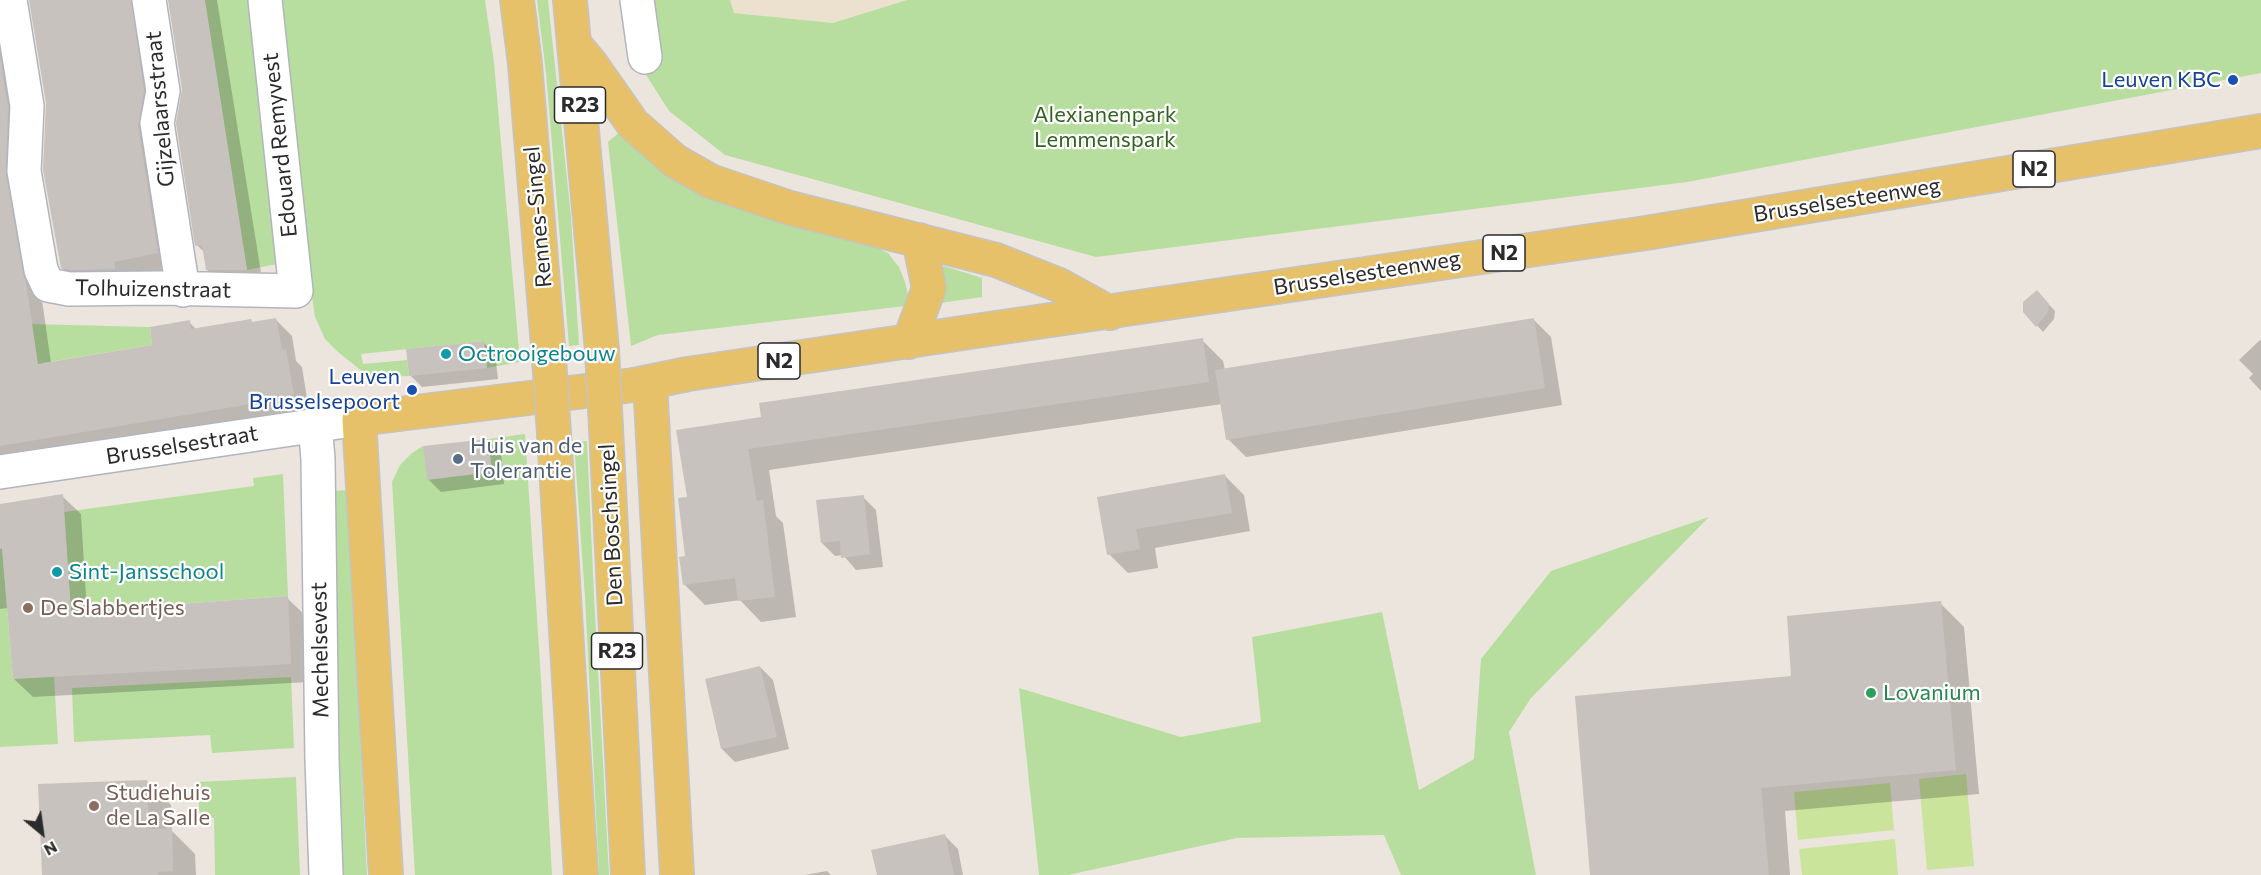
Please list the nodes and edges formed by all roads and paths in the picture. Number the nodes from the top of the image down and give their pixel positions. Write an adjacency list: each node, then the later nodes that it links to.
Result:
1 (10, 0): 11 (street, Tolhuizenstraat)
2 (149, 0): 11 (street, Gijzelaarsstraat)
3 (266, 0): 12 (street, Edouard Remyvest)
4 (517, 0): 21 (main road, Rennes-Singel / R23, bridge)
5 (570, 0): 7 (main road, R23)
6 (638, 0): 8 (street)
7 (576, 46): 10 (main road); 22 (main road, Den Boschsingel / R23, bridge)
8 (645, 57)
9 (2261, 131): 13 (main road, Brusselsesteenweg / N2)
10 (919, 240): 13 (main road); 14 (main road)
11 (183, 290): 12 (street, Tolhuizenstraat)
12 (296, 291)
13 (1110, 313): 14 (main road, Brusselsesteenweg / N2)
14 (909, 342): 15 (main road, Brusselsesteenweg / N2)
15 (650, 382): 16 (main road, Brusselsestraat / N2); 23 (main road)
16 (359, 418): 17 (street, Brusselsestraat); 20 (main road)
17 (315, 424): 18 (street, Brusselsestraat); 19 (street, Mechelsevest)
18 (0, 472)
19 (326, 875)
20 (386, 875)
21 (581, 875)
22 (628, 875)
23 (677, 875)

